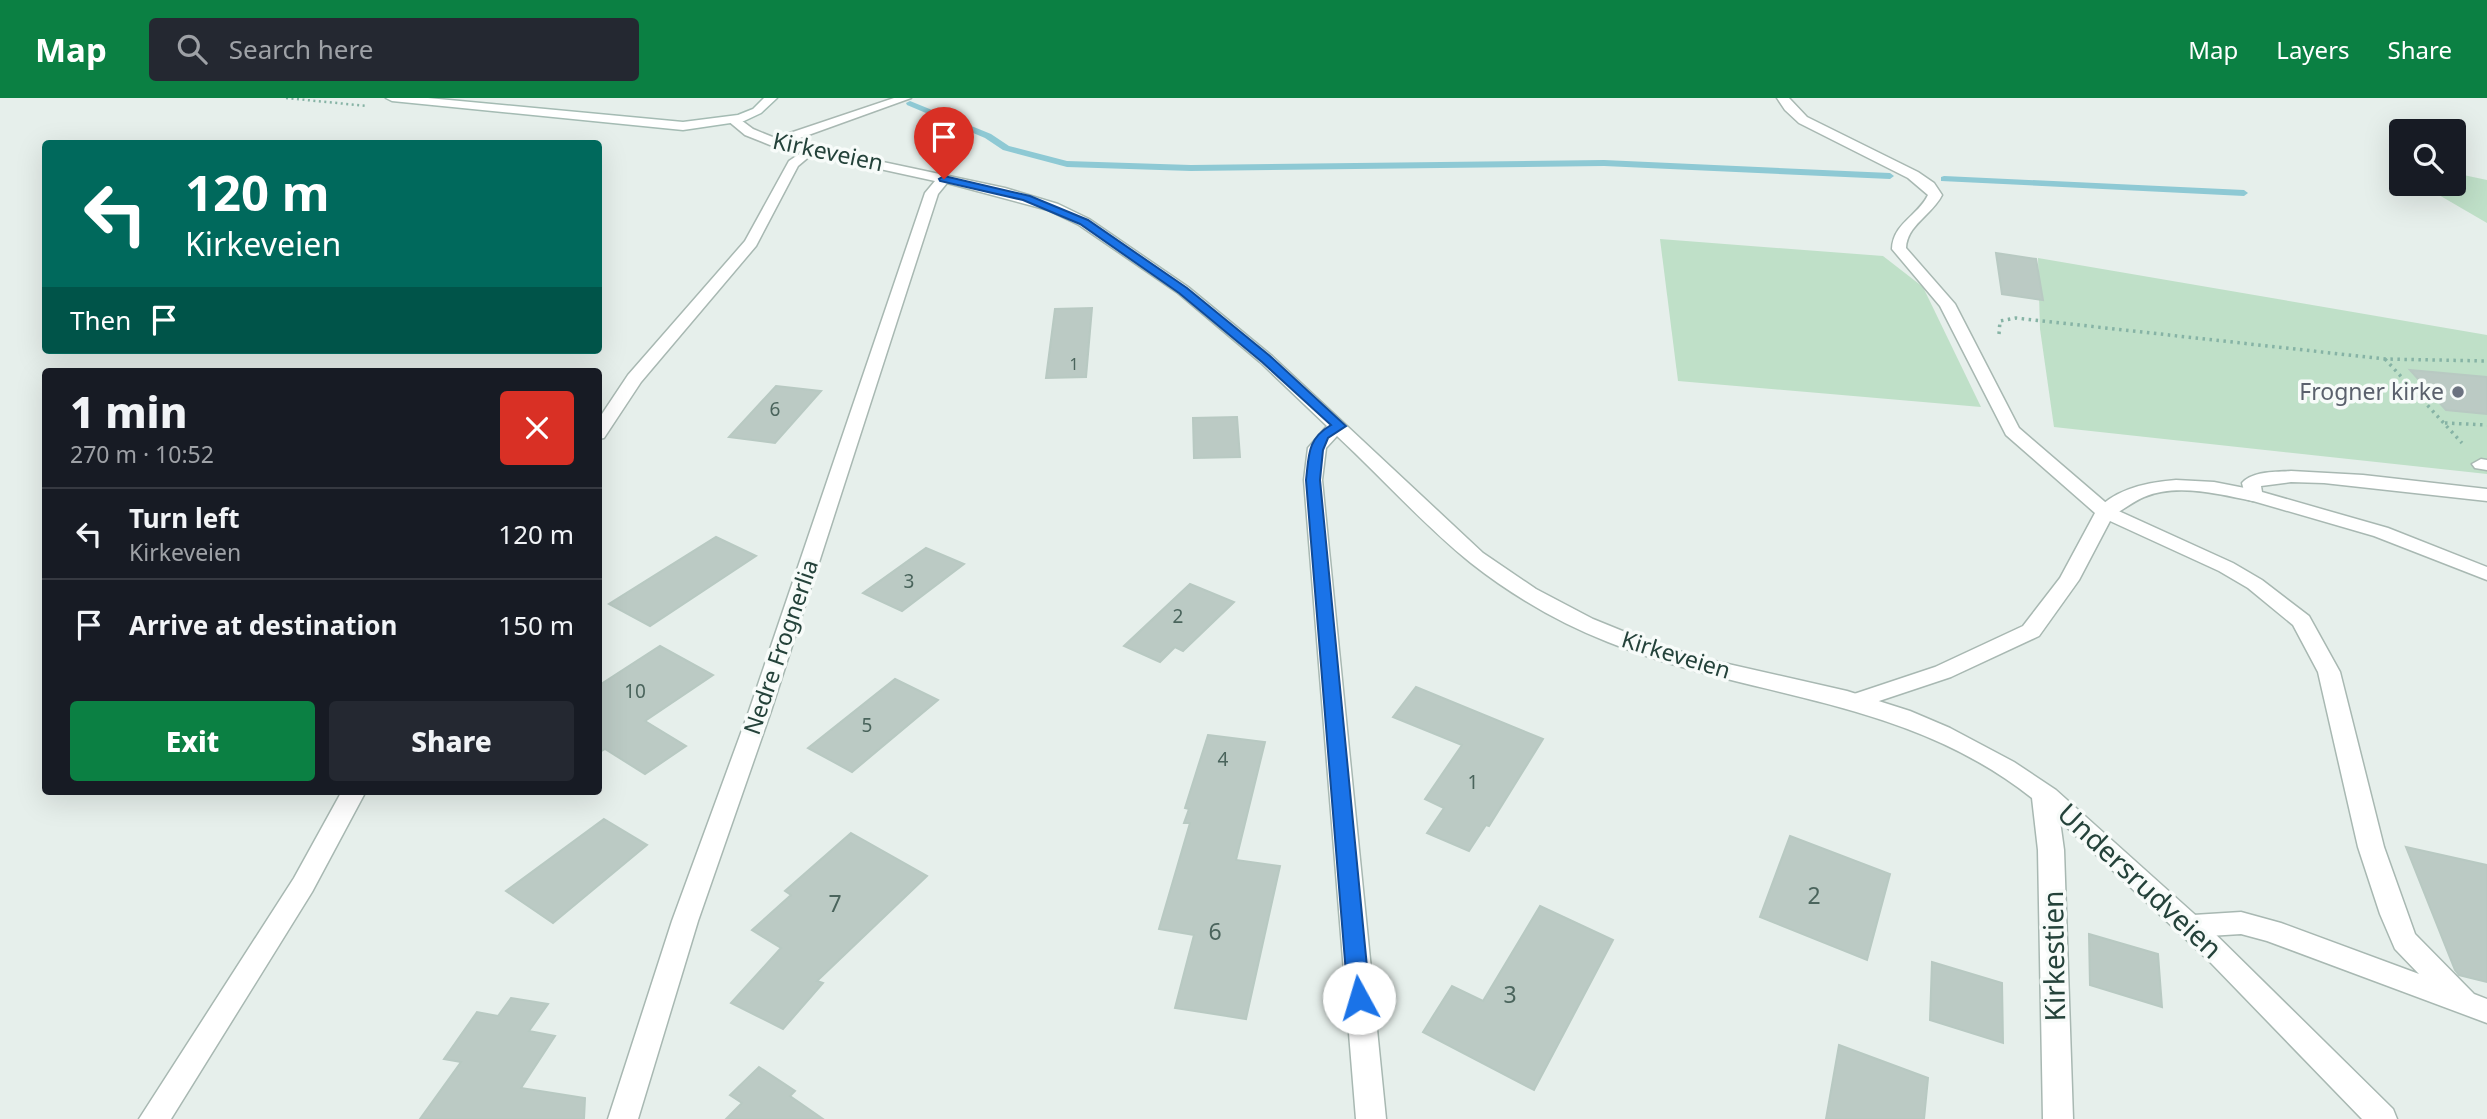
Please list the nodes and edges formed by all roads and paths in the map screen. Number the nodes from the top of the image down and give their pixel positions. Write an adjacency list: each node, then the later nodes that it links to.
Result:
1 (401, 98): 5 (street, Kirkeveien)
2 (771, 98): 5 (street, Kirkeveien)
3 (905, 98): 6 (street)
4 (1783, 98): 9 (street)
5 (733, 120): 6 (street, Kirkeveien)
6 (774, 142): 7 (street, Kirkeveien)
7 (811, 150): 8 (street, Kirkeveien); 15 (street)
8 (944, 179): 14 (street, Kirkeveien); 27 (street, Nedre Frognerlia)
9 (1967, 344): 10 (path); 19 (street)
10 (2385, 359): 11 (path); 12 (path)
11 (2487, 361)
12 (2444, 423): 13 (path); 16 (path)
13 (2487, 425)
14 (1339, 426): 21 (street, Kirkeveien); 28 (street)
15 (602, 428)
16 (2484, 464)
17 (2253, 495): 18 (street); 19 (street); 20 (street)
18 (2487, 495)
19 (2105, 512): 21 (street); 25 (street)
20 (2487, 574)
21 (1856, 701): 22 (street, Undersrudveien)
22 (2044, 794): 24 (street, Undersrudveien); 29 (street, Kirkestien)
23 (352, 795): 26 (street)
24 (2193, 926): 25 (street); 30 (street, Undersrudveien)
25 (2475, 1006)
26 (154, 1119)
27 (623, 1119)
28 (1371, 1119)
29 (2058, 1119)
30 (2382, 1119)

